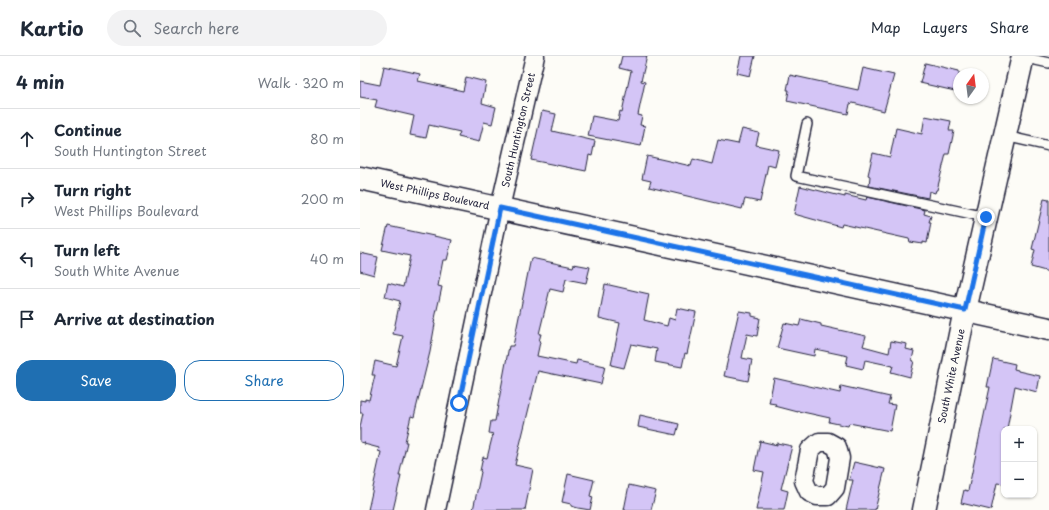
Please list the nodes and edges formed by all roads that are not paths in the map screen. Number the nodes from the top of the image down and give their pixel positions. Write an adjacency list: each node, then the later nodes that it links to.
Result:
1 (535, 56): 8 (street, South Huntington Street)
2 (1023, 57): 3 (lane); 5 (street, South White Avenue)
3 (1049, 62)
4 (807, 124): 9 (lane)
5 (1005, 136): 6 (lane); 9 (street, South White Avenue)
6 (1049, 146)
7 (360, 178): 8 (street, West Phillips Boulevard)
8 (500, 208): 10 (street, West Phillips Boulevard); 12 (street, South Huntington Street)
9 (986, 217): 10 (street, South White Avenue)
10 (965, 310): 11 (street, West Phillips Boulevard); 13 (street, South White Avenue)
11 (1049, 329)
12 (436, 510)
13 (924, 510)

